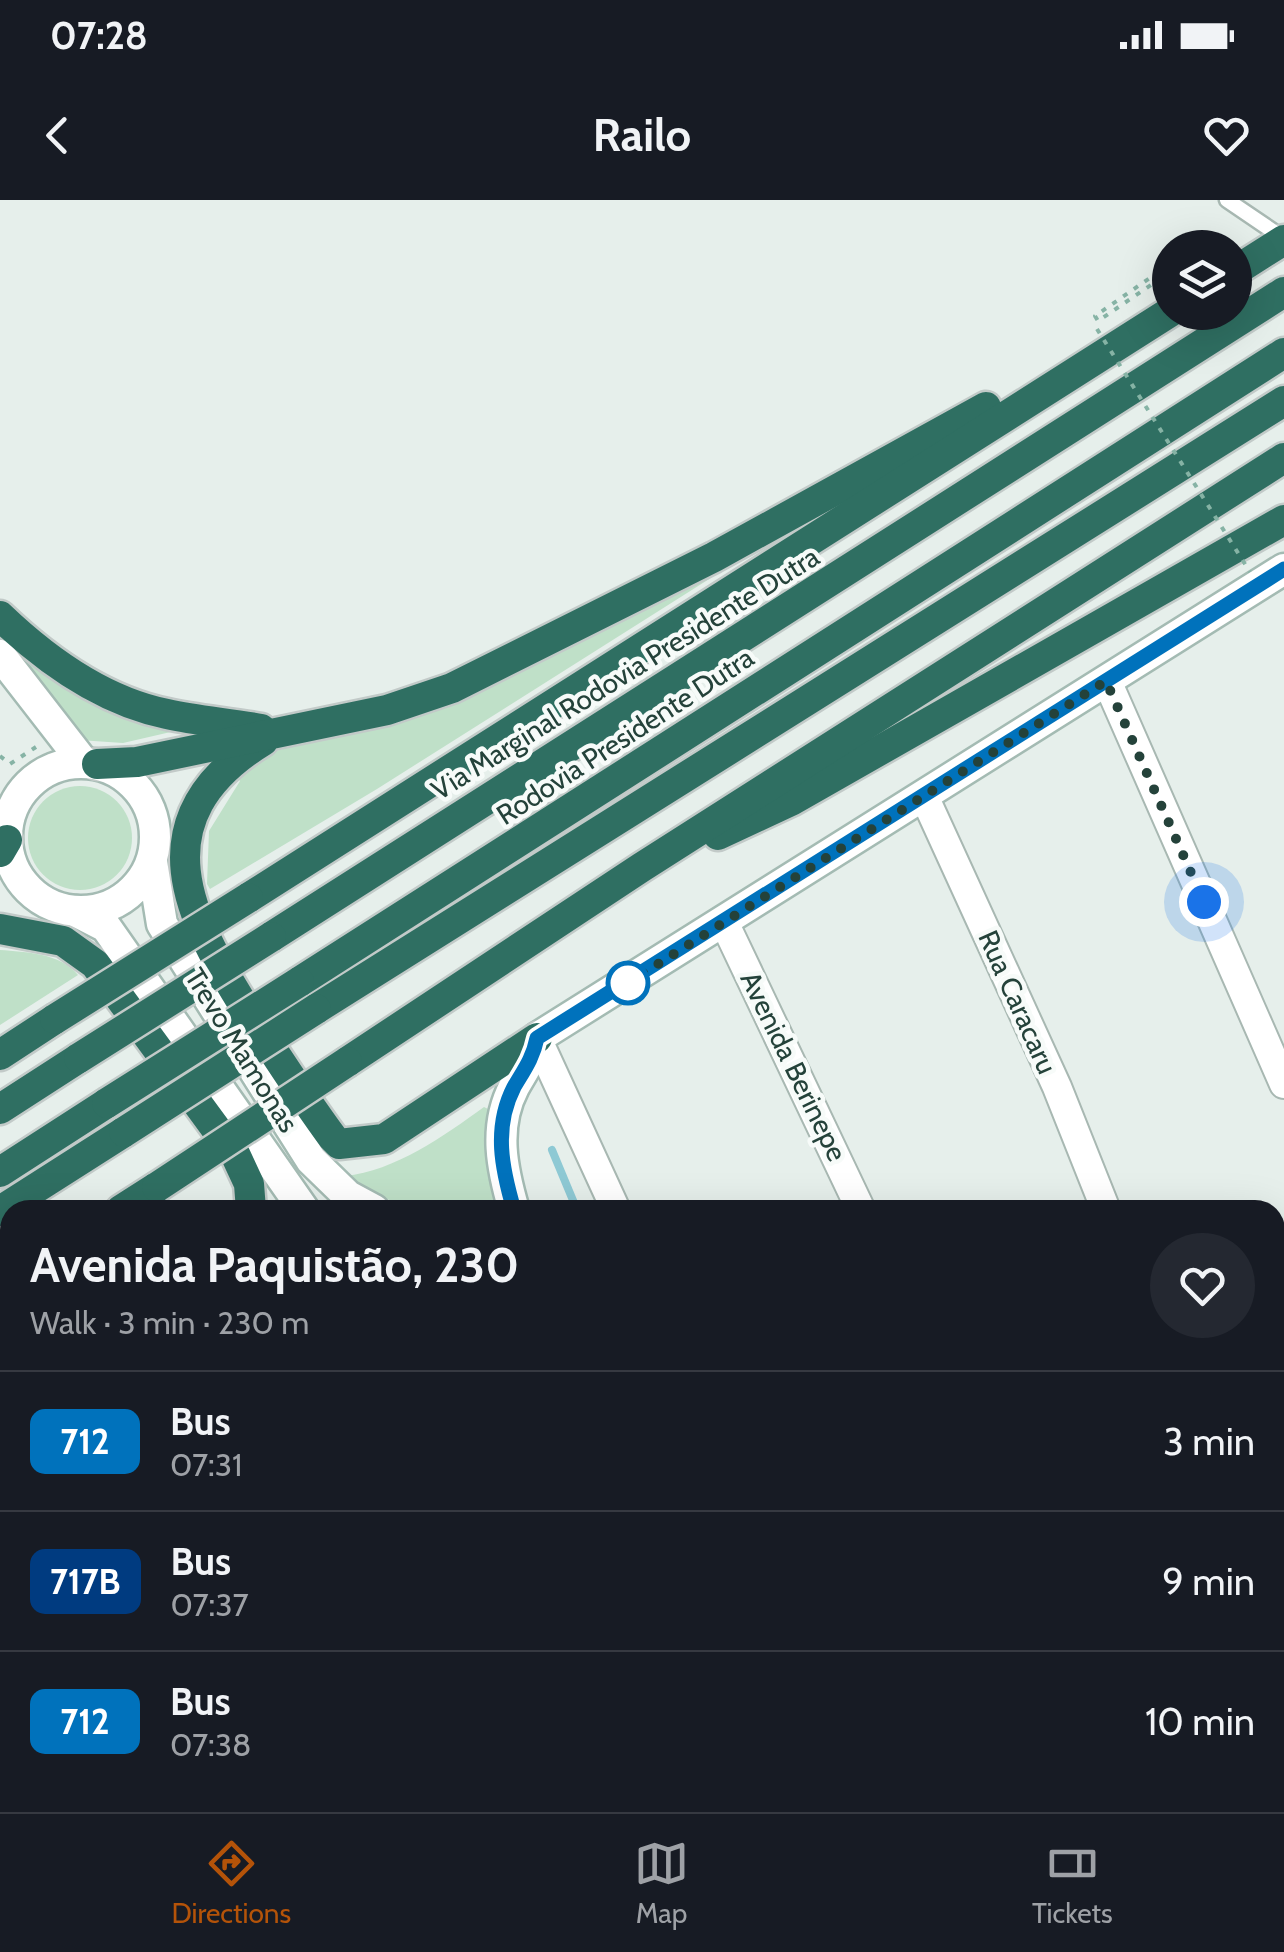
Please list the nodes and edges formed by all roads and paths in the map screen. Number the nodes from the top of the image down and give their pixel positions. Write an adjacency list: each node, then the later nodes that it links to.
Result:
1 (1226, 200): 2 (lane)
2 (1284, 239): 3 (highway)
3 (1252, 261)
4 (1152, 276): 5 (path)
5 (1152, 284)
6 (1284, 292): 32 (highway, Via Marginal Rodovia Presidente Dutra, bridge)
7 (1152, 323): 10 (highway)
8 (1097, 328): 15 (path, bridge)
9 (1284, 353): 33 (highway, Rodovia Presidente Dutra, bridge)
10 (1051, 388): 19 (highway); 30 (highway, bridge)
11 (1284, 402): 34 (highway, bridge)
12 (1284, 458): 25 (highway)
13 (1284, 520): 25 (highway)
14 (1284, 569): 18 (main road)
15 (1250, 572)
16 (0, 616): 19 (highway)
17 (0, 655): 20 (main road, Trevo Mamonas)
18 (1106, 681): 22 (main road); 31 (street)
19 (278, 732): 20 (highway); 29 (highway)
20 (90, 763): 23 (main road); 24 (main road, Trevo Mamonas)
21 (0, 793): 23 (main road, Trevo Mamonas)
22 (924, 796): 27 (main road); 42 (street, Rua Caracaru)
23 (5, 839): 26 (main road, Trevo Mamonas)
24 (152, 862): 26 (main road); 38 (main road, Trevo Mamonas)
25 (642, 866): 35 (highway, bridge)
26 (75, 911): 37 (main road, Trevo Mamonas)
27 (724, 922): 29 (main road); 41 (street, Avenida Berinepe)
28 (0, 929): 36 (highway)
29 (537, 1038): 39 (main road); 40 (street)
30 (0, 1054)
31 (1284, 1084)
32 (0, 1109)
33 (0, 1172)
34 (19, 1200)
35 (136, 1200)
36 (250, 1200)
37 (297, 1200)
38 (355, 1200)
39 (511, 1200)
40 (611, 1200)
41 (857, 1200)
42 (1102, 1200)

